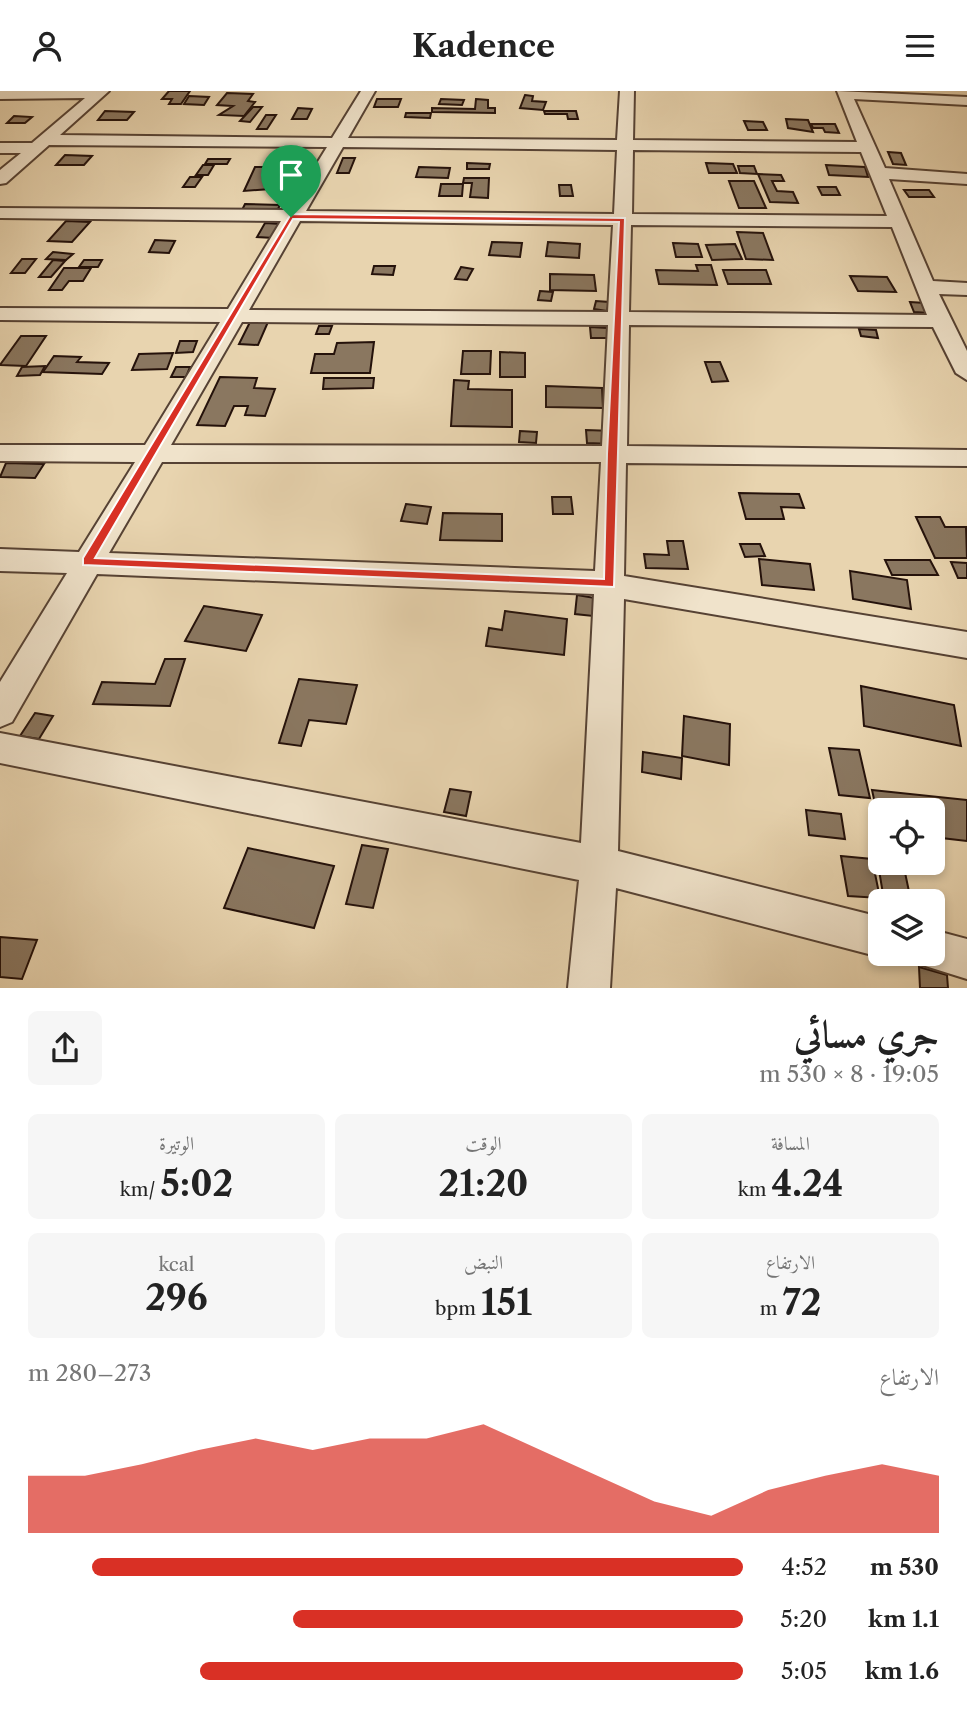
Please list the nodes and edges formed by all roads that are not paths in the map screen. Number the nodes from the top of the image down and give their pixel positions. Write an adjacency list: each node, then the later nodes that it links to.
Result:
1 (368, 91): 7 (street)
2 (627, 91): 8 (street)
3 (100, 92): 5 (street); 9 (street)
4 (845, 93): 6 (street); 10 (street)
5 (0, 95)
6 (967, 101)
7 (336, 142): 8 (street); 9 (street); 16 (street)
8 (624, 143): 10 (street); 17 (street)
9 (41, 144): 11 (street); 13 (street)
10 (866, 147): 12 (street)
11 (0, 148)
12 (877, 173): 14 (street); 18 (street)
13 (0, 179)
14 (967, 179)
15 (0, 213): 16 (street)
16 (291, 217): 17 (street); 22 (street)
17 (623, 220): 18 (street); 23 (street)
18 (897, 222): 19 (street)
19 (926, 286): 20 (street); 24 (street)
20 (967, 289)
21 (0, 314): 22 (street)
22 (232, 317): 23 (street); 28 (street)
23 (617, 320): 24 (street); 27 (street)
24 (941, 321): 25 (street)
25 (967, 373)
26 (0, 453): 28 (street)
27 (612, 454): 28 (street); 29 (street); 32 (street)
28 (152, 455): 31 (street)
29 (967, 458)
30 (0, 560): 31 (street)
31 (87, 562): 32 (street); 34 (street)
32 (610, 584): 33 (street); 36 (street)
33 (967, 645)
34 (0, 712)
35 (0, 748): 36 (street)
36 (599, 865): 37 (street); 40 (street)
37 (868, 934)
38 (945, 953): 39 (street)
39 (967, 959)
40 (589, 988)

